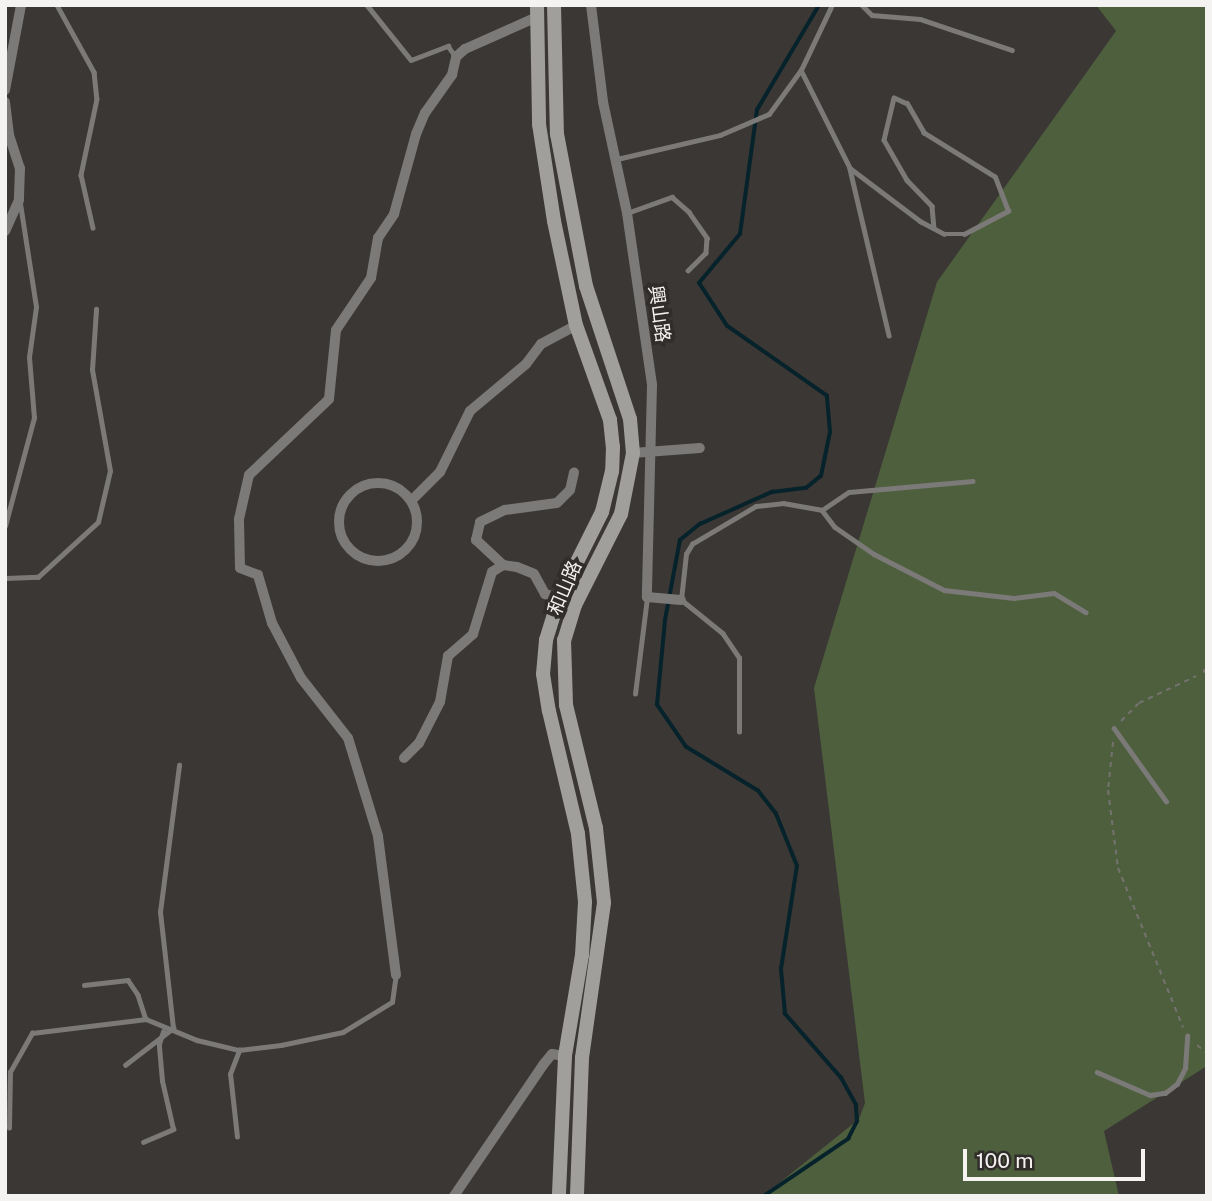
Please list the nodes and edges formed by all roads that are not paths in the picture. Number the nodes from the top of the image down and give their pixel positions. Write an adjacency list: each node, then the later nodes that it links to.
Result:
1 (21, 5): 12 (street)
2 (57, 5): 18 (lane)
3 (367, 5): 10 (lane)
4 (554, 5): 27 (main road, 和山路)
5 (591, 5): 14 (street, 興山路)
6 (832, 5): 11 (lane)
7 (862, 5): 9 (lane)
8 (537, 11): 10 (street); 23 (main road, 和山路)
9 (1012, 50)
10 (456, 57): 45 (street)
11 (801, 70): 14 (lane); 15 (lane)
12 (5, 90)
13 (5, 102): 16 (street)
14 (613, 160): 17 (street, 興山路)
15 (850, 168): 19 (lane); 24 (lane)
16 (19, 200): 20 (street); 32 (lane)
17 (627, 214): 21 (lane); 26 (street, 興山路)
18 (93, 228)
19 (934, 229): 19 (lane)
20 (5, 230)
21 (688, 271)
22 (96, 309): 34 (lane)
23 (576, 325): 30 (street); 36 (main road, 和山路)
24 (889, 335)
25 (700, 448): 26 (street)
26 (650, 452): 27 (street); 35 (street, 興山路)
27 (633, 453): 60 (main road, 和山路)
28 (574, 472): 33 (street)
29 (973, 481): 31 (lane)
30 (411, 501): 30 (street)
31 (822, 510): 37 (lane); 38 (lane)
32 (5, 526)
33 (503, 565): 36 (street); 42 (street)
34 (5, 578)
35 (647, 597): 37 (street); 39 (lane)
36 (559, 598): 52 (main road, 和山路)
37 (681, 600): 41 (lane)
38 (1086, 612)
39 (635, 694)
40 (1114, 728): 44 (lane)
41 (739, 732)
42 (404, 758)
43 (179, 765): 48 (lane)
44 (1166, 801)
45 (396, 975): 51 (lane)
46 (83, 985): 47 (lane)
47 (146, 1019): 48 (lane); 55 (lane)
48 (173, 1028): 49 (lane); 51 (lane)
49 (163, 1031): 53 (lane); 57 (lane)
50 (1187, 1036): 54 (lane)
51 (239, 1050): 56 (lane)
52 (565, 1056): 58 (street); 59 (main road, 和山路)
53 (125, 1065)
54 (1097, 1072)
55 (9, 1128)
56 (237, 1137)
57 (143, 1142)
58 (453, 1196)
59 (559, 1196)
60 (577, 1196)

